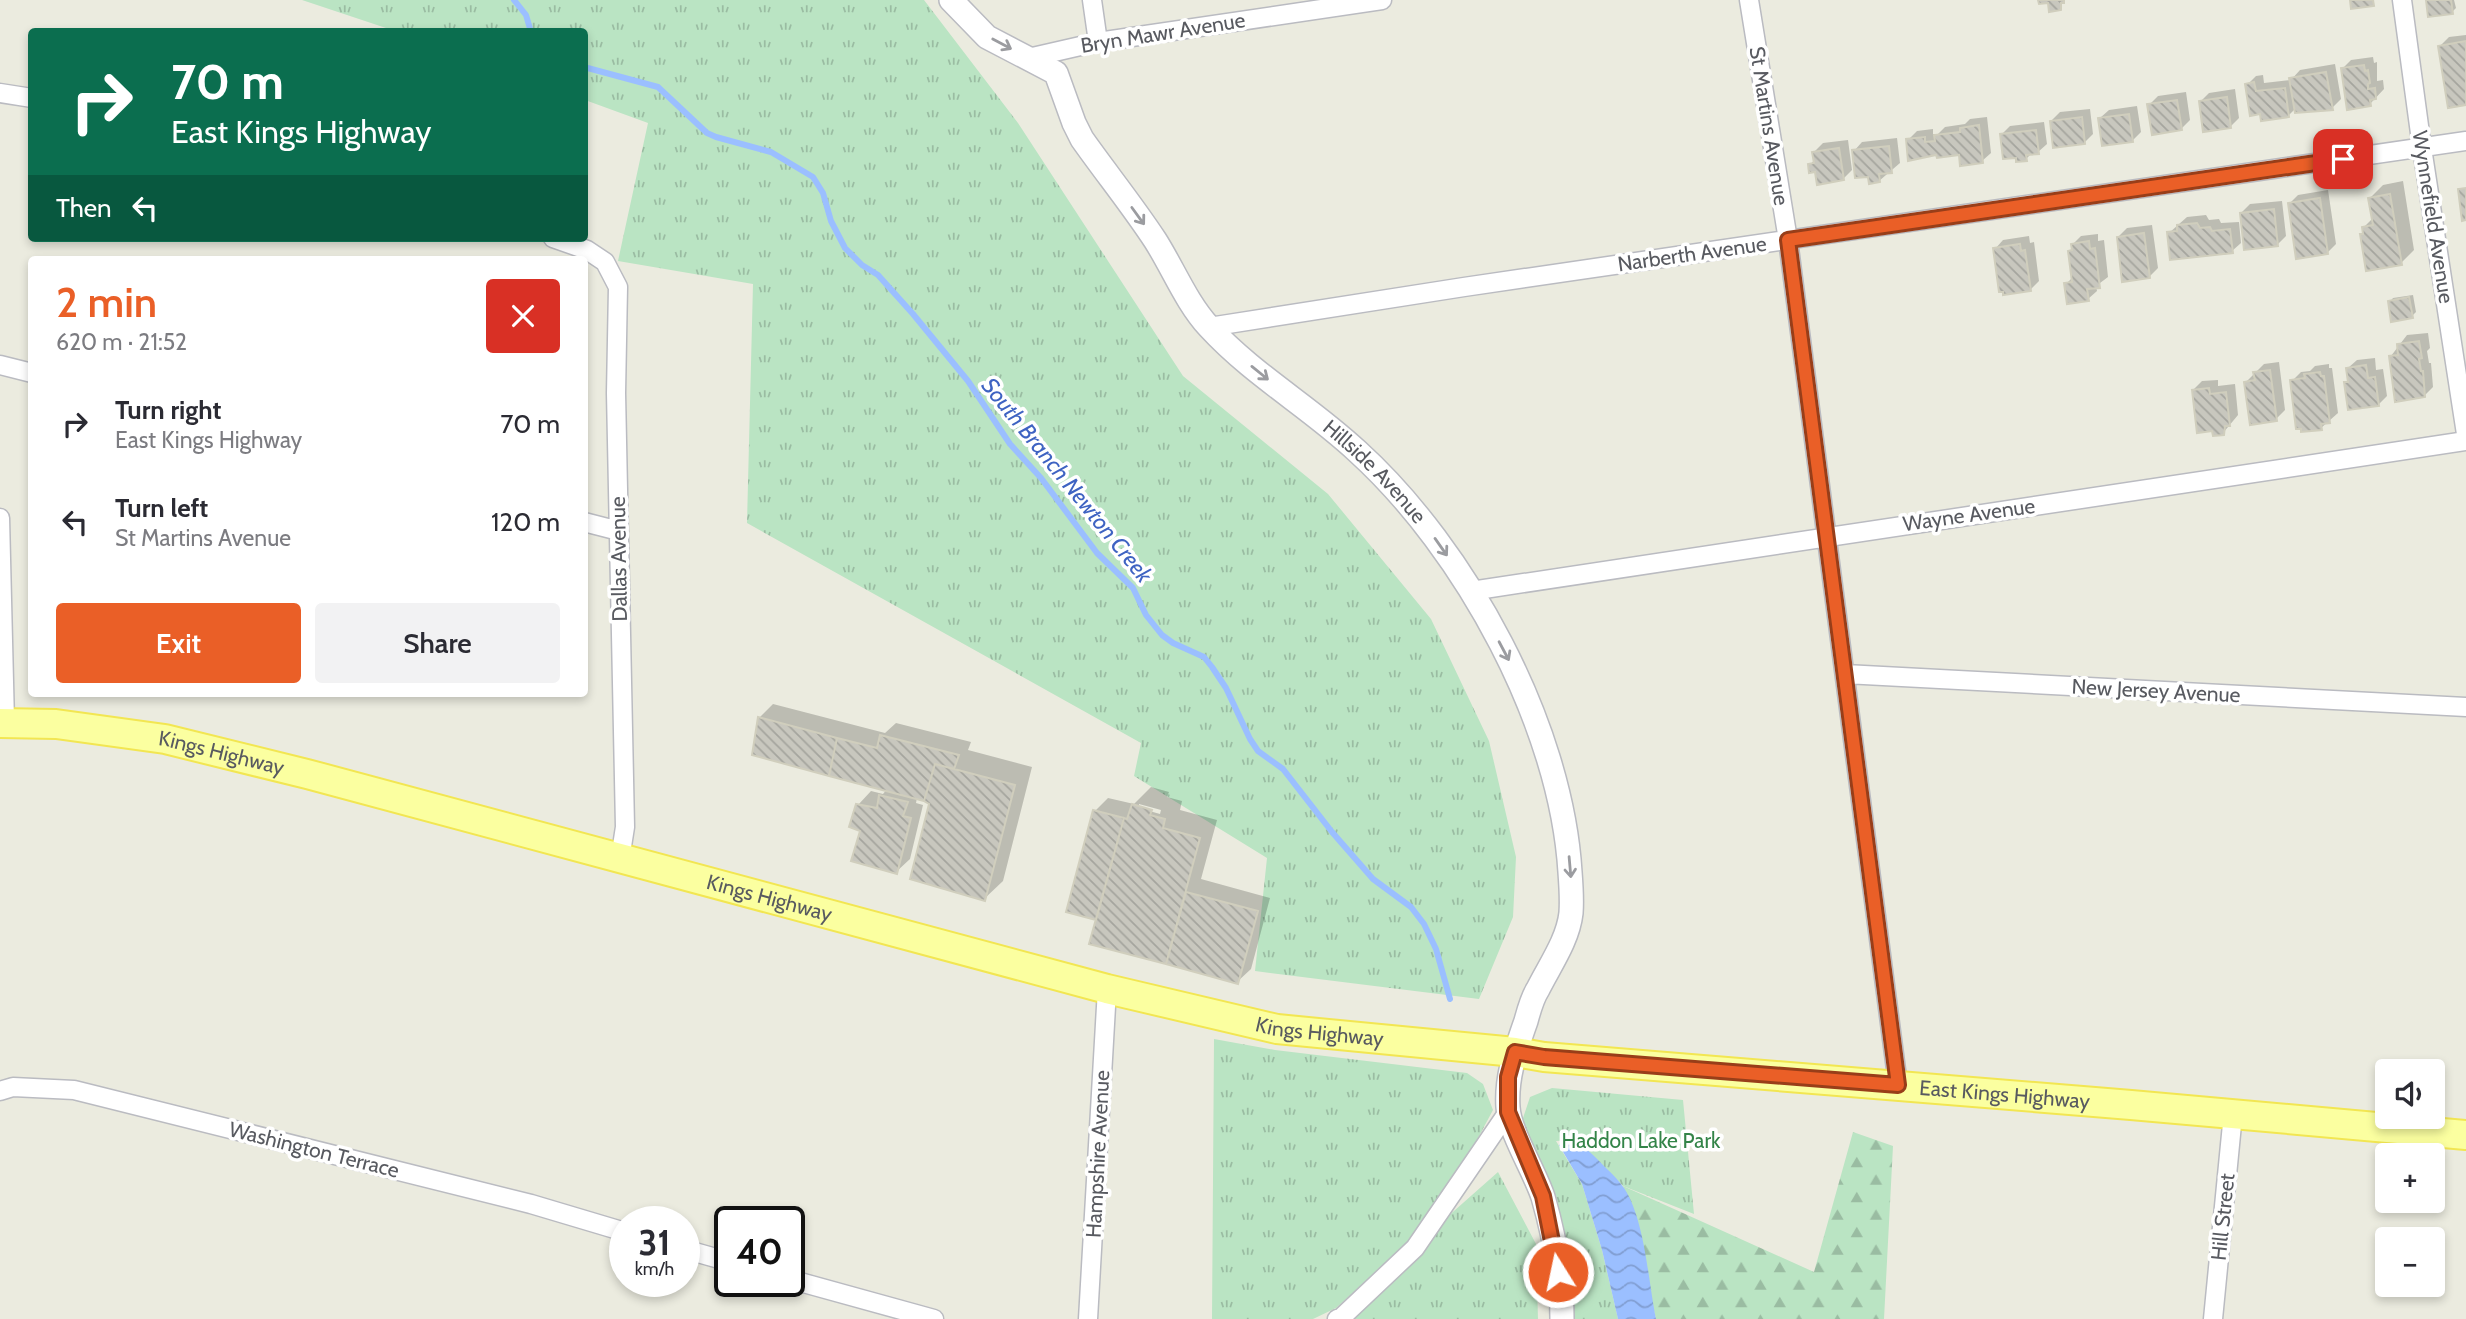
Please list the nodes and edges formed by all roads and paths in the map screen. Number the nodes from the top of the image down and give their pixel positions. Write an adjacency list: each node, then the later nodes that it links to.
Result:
1 (951, 0): 7 (street, Hillside Avenue, one-way to 7)
2 (1091, 0): 6 (street)
3 (1382, 0): 6 (street, Bryn Mawr Avenue)
4 (1749, 0): 12 (street, St Martins Avenue)
5 (2402, 0): 11 (street, Wynnefield Avenue)
6 (1098, 42): 7 (street, Bryn Mawr Avenue)
7 (1028, 58): 14 (street, Hillside Avenue, one-way to 14)
8 (0, 93): 9 (street)
9 (28, 96)
10 (2466, 141): 11 (street, Narberth Avenue)
11 (2422, 148): 12 (street, Narberth Avenue); 17 (street, Wynnefield Avenue)
12 (1788, 240): 14 (street, Narberth Avenue); 22 (street, St Martins Avenue)
13 (564, 242): 21 (street, Dallas Avenue)
14 (1209, 327): 23 (street, Hillside Avenue, one-way to 23)
15 (0, 365): 16 (street)
16 (28, 372)
17 (2466, 435)
18 (2466, 441): 22 (street, Wayne Avenue)
19 (0, 518): 26 (street)
20 (588, 523): 21 (street)
21 (619, 531): 27 (street, Dallas Avenue)
22 (1825, 537): 23 (street, Wayne Avenue); 24 (street, St Martins Avenue)
23 (1471, 591): 29 (street, Hillside Avenue, one-way to 29)
24 (1845, 674): 25 (street, New Jersey Avenue); 31 (street, St Martins Avenue)
25 (2466, 708)
26 (3, 723): 27 (main road, Kings Highway)
27 (620, 859): 28 (main road, Kings Highway)
28 (1107, 989): 29 (main road, Kings Highway); 39 (street, Hampshire Avenue)
29 (1515, 1052): 30 (main road, Kings Highway); 33 (street, Hillside Avenue)
30 (1544, 1057): 31 (main road, East Kings Highway)
31 (1898, 1085): 34 (main road, East Kings Highway)
32 (0, 1091): 36 (street, Washington Terrace)
33 (1508, 1112): 40 (street); 41 (street)
34 (2233, 1114): 35 (main road, East Kings Highway); 42 (street, Hill Street)
35 (2466, 1135)
36 (609, 1227)
37 (805, 1283): 38 (street)
38 (934, 1319)
39 (1088, 1319)
40 (1337, 1319)
41 (1562, 1319)
42 (2213, 1319)

